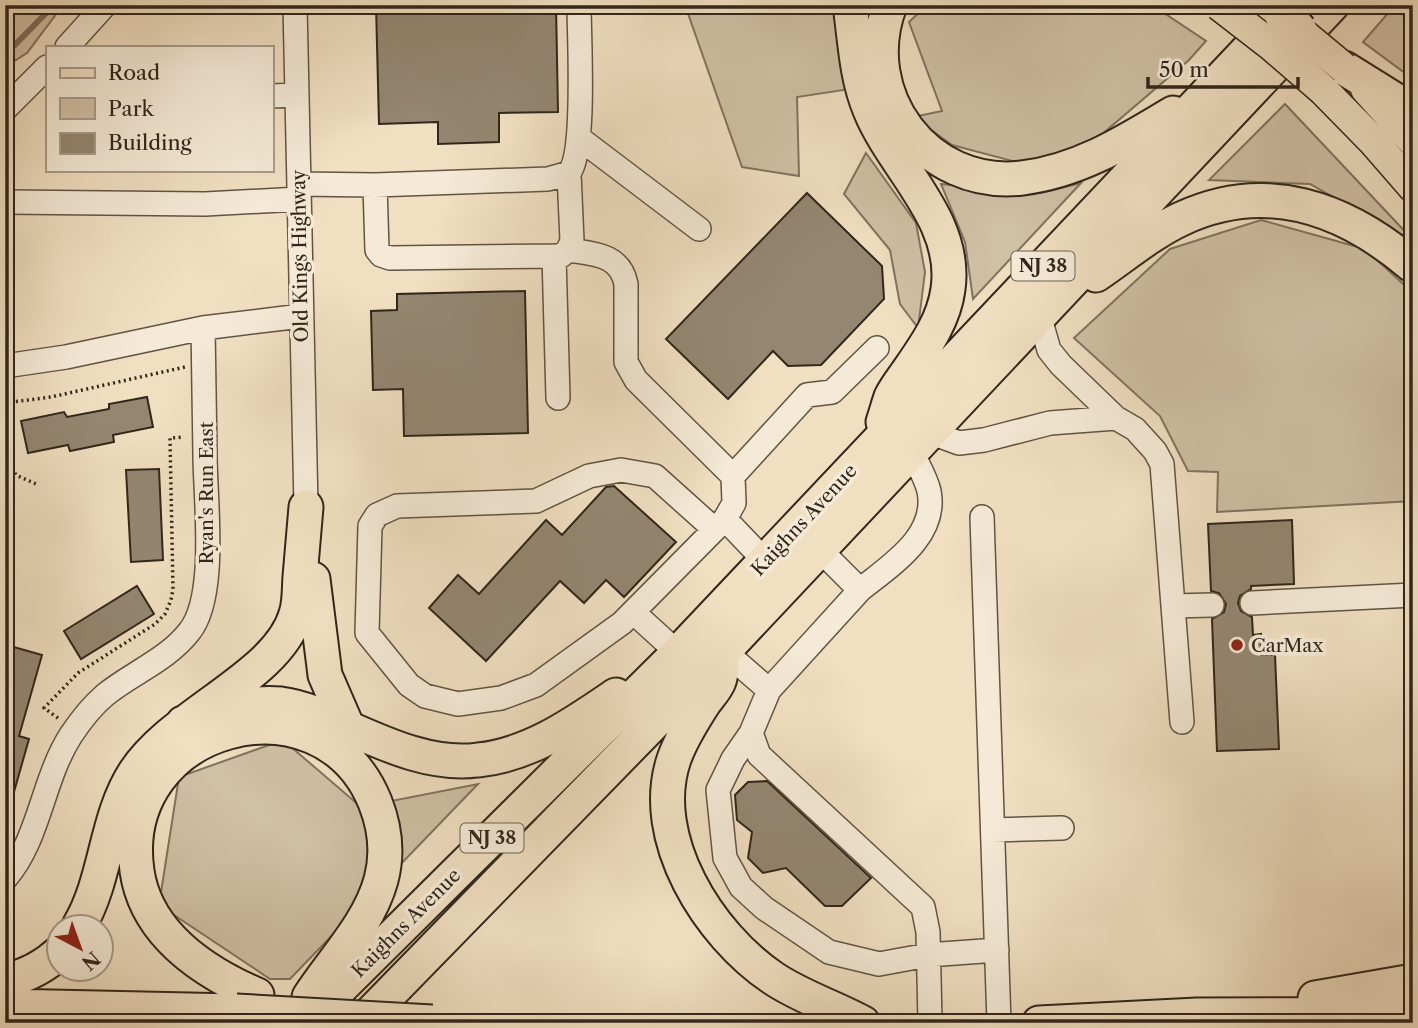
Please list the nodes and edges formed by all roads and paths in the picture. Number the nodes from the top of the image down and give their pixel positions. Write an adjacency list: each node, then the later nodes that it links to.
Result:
1 (105, 5): 11 (street)
2 (295, 5): 15 (street, Old Kings Highway)
3 (579, 5): 19 (street)
4 (850, 5): 40 (highway)
5 (890, 5): 14 (highway)
6 (1219, 5): 13 (main road, bridge)
7 (1267, 5): 10 (main road, bridge)
8 (1279, 5): 10 (highway, bridge)
9 (1332, 6): 29 (highway, Kaighns Avenue / NJ 38)
10 (1295, 18): 13 (main road, bridge); 14 (highway, Kaighns Avenue / NJ 38)
11 (67, 46)
12 (46, 68): 17 (street)
13 (1334, 79): 18 (highway); 20 (main road); 23 (main road)
14 (1208, 92): 40 (highway, Kaighns Avenue / NJ 38)
15 (297, 95): 16 (street); 24 (street, Old Kings Highway)
16 (273, 96)
17 (5, 109)
18 (1413, 111)
19 (579, 138): 21 (street); 26 (street)
20 (1413, 141)
21 (569, 173): 22 (street); 27 (street)
22 (375, 185): 24 (street); 27 (street)
23 (1413, 187)
24 (299, 191): 25 (street); 30 (street, Old Kings Highway)
25 (5, 202)
26 (699, 229)
27 (561, 253): 35 (street); 43 (street)
28 (1413, 266): 29 (highway)
29 (1042, 312): 37 (street); 41 (highway, Kaighns Avenue / NJ 38)
30 (302, 316): 31 (street); 46 (street, Old Kings Highway)
31 (203, 328): 33 (street); 67 (street, Ryan's Run East)
32 (877, 348): 43 (street)
33 (5, 366)
34 (187, 377): 36 (path)
35 (558, 398)
36 (5, 403)
37 (1116, 418): 41 (street); 55 (street)
38 (5, 425): 42 (path)
39 (189, 436): 60 (path)
40 (877, 441): 50 (highway, Kaighns Avenue / NJ 38)
41 (920, 441): 49 (highway, Kaighns Avenue / NJ 38); 51 (street)
42 (14, 472): 44 (path); 45 (path)
43 (733, 476): 48 (street)
44 (36, 484)
45 (5, 485)
46 (306, 508): 62 (highway); 63 (highway)
47 (982, 517): 66 (street)
48 (719, 524): 50 (street); 56 (street); 56 (street)
49 (818, 549): 51 (street); 57 (highway, Kaighns Avenue / NJ 38)
50 (765, 561): 58 (highway, Kaighns Avenue / NJ 38)
51 (860, 590): 59 (street)
52 (1413, 595): 53 (street)
53 (1251, 603)
54 (1212, 605): 55 (street)
55 (1173, 606): 61 (street)
56 (634, 612): 58 (street)
57 (724, 651): 59 (street); 81 (highway, Kaighns Avenue / NJ 38); 82 (highway)
58 (678, 653): 63 (highway); 78 (highway, Kaighns Avenue / NJ 38)
59 (769, 690): 64 (street)
60 (59, 719)
61 (1182, 722)
62 (183, 723): 63 (highway); 68 (highway)
63 (348, 728)
64 (751, 733): 70 (street); 70 (street)
65 (1062, 828): 66 (street)
66 (993, 830): 69 (street)
67 (5, 879)
68 (85, 912)
69 (997, 950): 70 (street); 84 (street)
70 (928, 955): 83 (street)
71 (46, 963): 72 (highway)
72 (5, 981)
73 (1413, 981): 77 (highway)
74 (247, 1003): 75 (highway); 78 (highway, bridge); 80 (highway)
75 (5, 1006)
76 (1413, 1014): 77 (highway)
77 (1197, 1015): 85 (highway)
78 (317, 1019): 79 (highway, bridge)
79 (439, 1022)
80 (295, 1023)
81 (361, 1023)
82 (863, 1023)
83 (930, 1023)
84 (999, 1023)
85 (1039, 1023)

